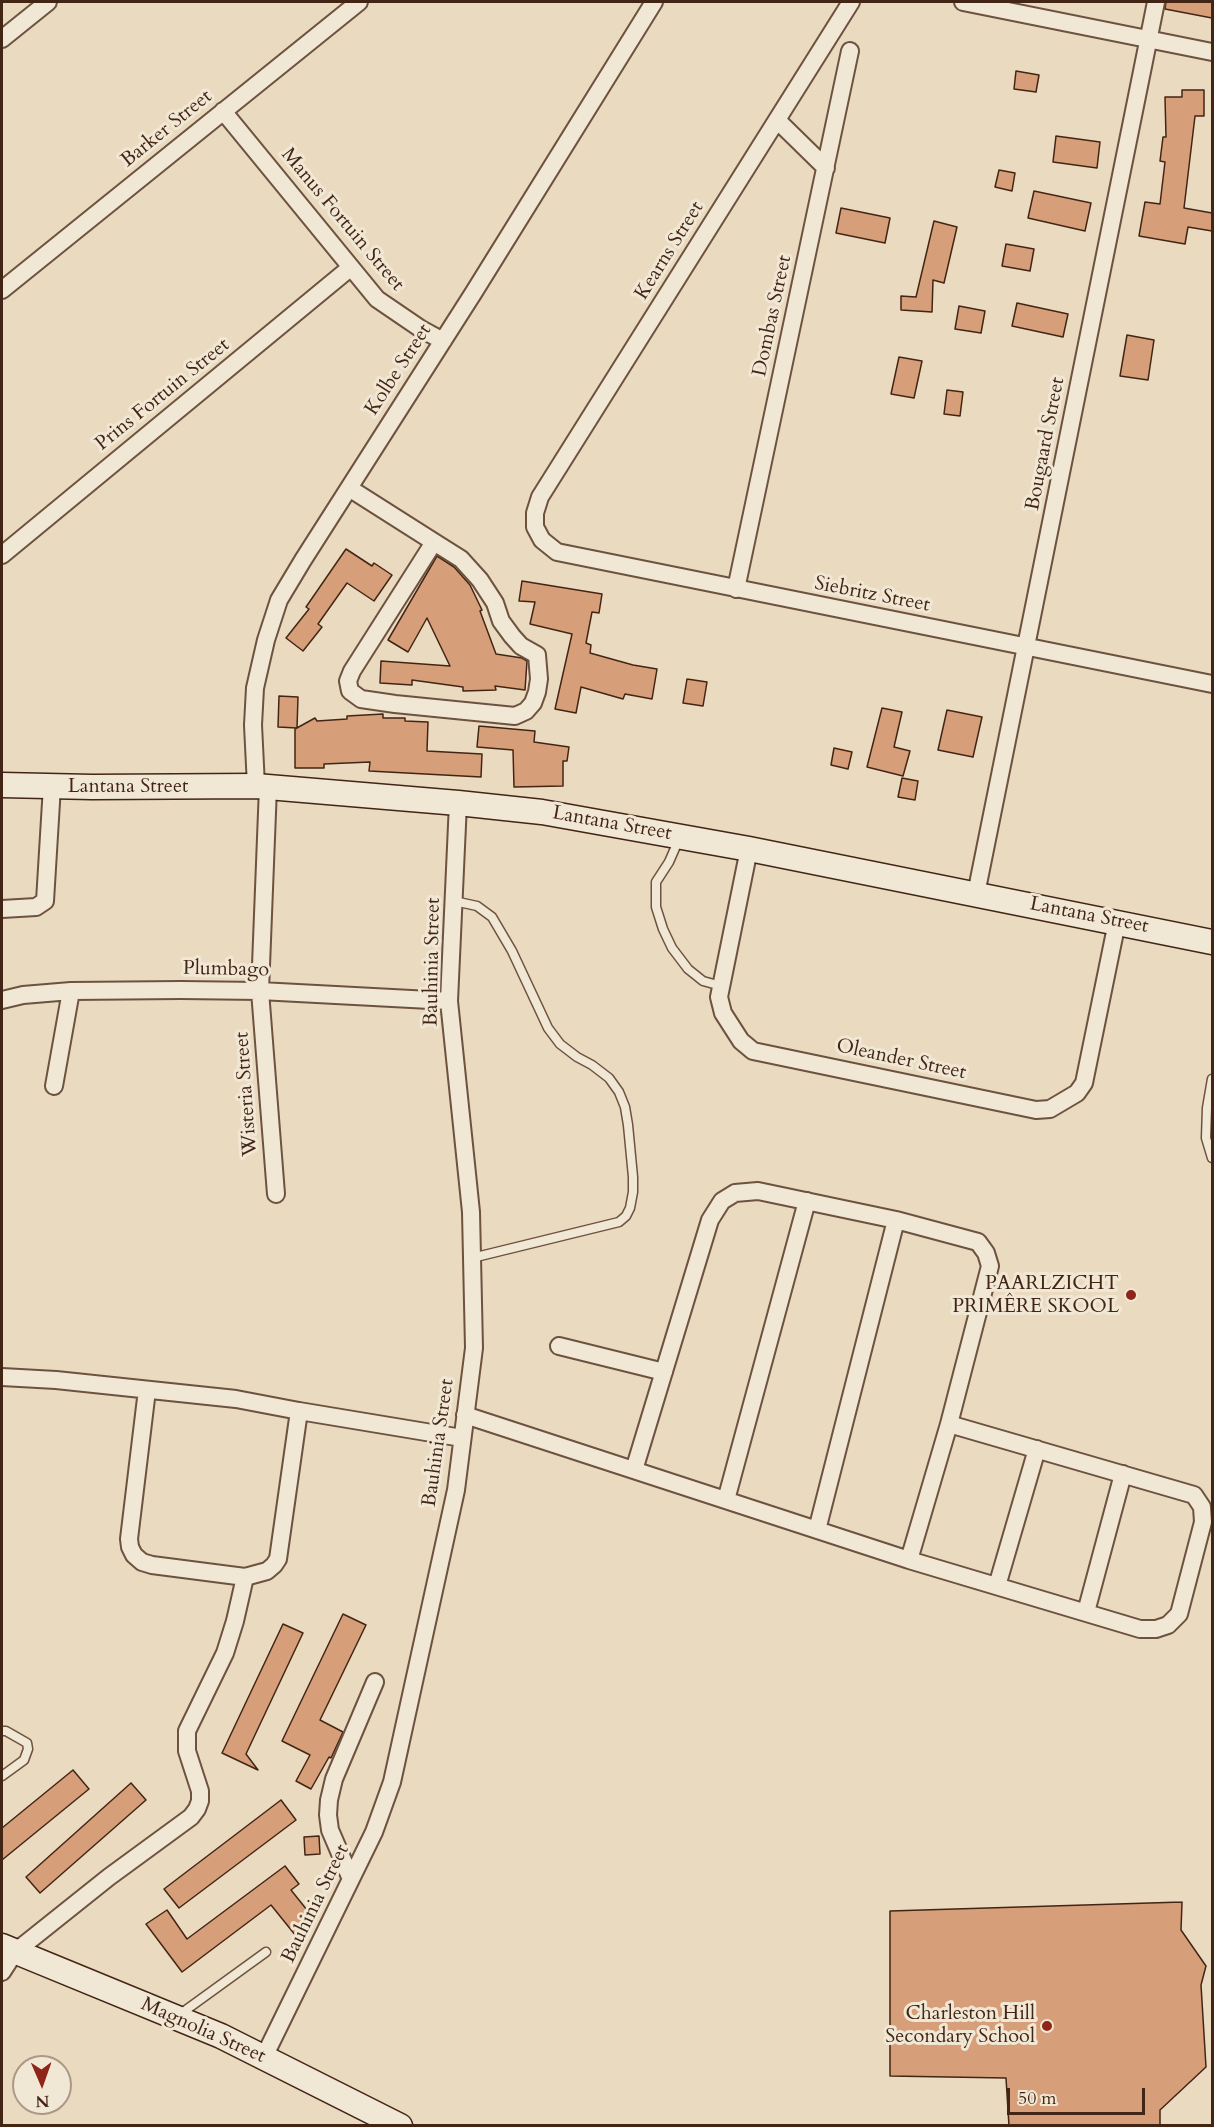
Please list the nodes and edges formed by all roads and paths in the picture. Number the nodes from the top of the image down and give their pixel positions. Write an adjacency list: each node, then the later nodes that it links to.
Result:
1 (48, 2): 8 (street)
2 (359, 2): 11 (street, Barker Street)
3 (654, 2): 16 (street, Kolbe Street)
4 (851, 2): 12 (street, Kearns Street)
5 (963, 2): 7 (street)
6 (1156, 2): 7 (street, Bougaard Street)
7 (1149, 38): 10 (street); 22 (street, Bougaard Street)
8 (2, 39)
9 (850, 51): 13 (street, Dombas Street)
10 (1212, 51)
11 (223, 111): 14 (street, Manus Fortuin Street); 15 (street, Barker Street)
12 (777, 120): 13 (street); 18 (street, Kearns Street)
13 (826, 168): 21 (street, Dombas Street)
14 (350, 268): 16 (street, Manus Fortuin Street); 20 (street, Prins Fortuin Street)
15 (2, 290)
16 (442, 341): 17 (street, Kolbe Street)
17 (348, 488): 19 (street); 26 (street, Kolbe Street)
18 (535, 527): 21 (street, Siebritz Street)
19 (434, 542): 19 (street)
20 (2, 555)
21 (736, 589): 22 (street, Siebritz Street)
22 (1027, 648): 23 (street, Siebritz Street); 30 (street, Bougaard Street)
23 (1212, 684)
24 (2, 785): 25 (street, Lantana Street)
25 (52, 786): 26 (street, Lantana Street); 32 (street)
26 (262, 787): 27 (street, Lantana Street); 37 (street, Wisteria Street)
27 (458, 802): 28 (street, Lantana Street); 31 (street, Bauhinia Street)
28 (680, 836): 29 (street, Lantana Street); 35 (lane)
29 (749, 849): 30 (street, Lantana Street); 35 (street, Oleander Street)
30 (976, 894): 33 (street, Lantana Street)
31 (454, 902): 39 (street, Bauhinia Street); 46 (lane)
32 (2, 909)
33 (1117, 922): 34 (street, Lantana Street); 35 (street, Oleander Street)
34 (1212, 942)
35 (721, 986)
36 (71, 991): 37 (street, Plumbago); 38 (street, Plumbago); 41 (street)
37 (260, 991): 39 (street, Plumbago); 43 (street, Wisteria Street)
38 (2, 1000)
39 (450, 1001): 46 (street, Bauhinia Street)
40 (1212, 1079): 42 (lane)
41 (54, 1086)
42 (1212, 1158)
43 (276, 1194)
44 (807, 1201): 45 (street); 48 (street); 58 (street)
45 (896, 1220): 53 (street); 59 (street)
46 (472, 1258): 52 (street, Bauhinia Street)
47 (560, 1346): 48 (street)
48 (664, 1372): 56 (street)
49 (2, 1377): 50 (street)
50 (147, 1390): 51 (street); 61 (street)
51 (299, 1411): 54 (street); 61 (street)
52 (465, 1415): 54 (street, Bauhinia Street); 56 (street)
53 (949, 1424): 55 (street); 60 (street)
54 (462, 1438): 67 (street, Bauhinia Street)
55 (1037, 1449): 57 (street); 62 (street)
56 (634, 1470): 58 (street)
57 (1124, 1474): 63 (street); 63 (street)
58 (726, 1500): 59 (street)
59 (817, 1530): 60 (street)
60 (909, 1560): 62 (street)
61 (245, 1577): 68 (street)
62 (997, 1586): 63 (street)
63 (1086, 1612)
64 (375, 1682): 67 (street)
65 (2, 1731): 66 (lane)
66 (2, 1776)
67 (351, 1879): 72 (street, Bauhinia Street)
68 (8, 1949): 70 (street); 71 (street, Magnolia Street)
69 (266, 1952): 71 (lane)
70 (2, 1972)
71 (177, 2017): 72 (street, Magnolia Street)
72 (264, 2056): 73 (street, Magnolia Street)
73 (400, 2126)

